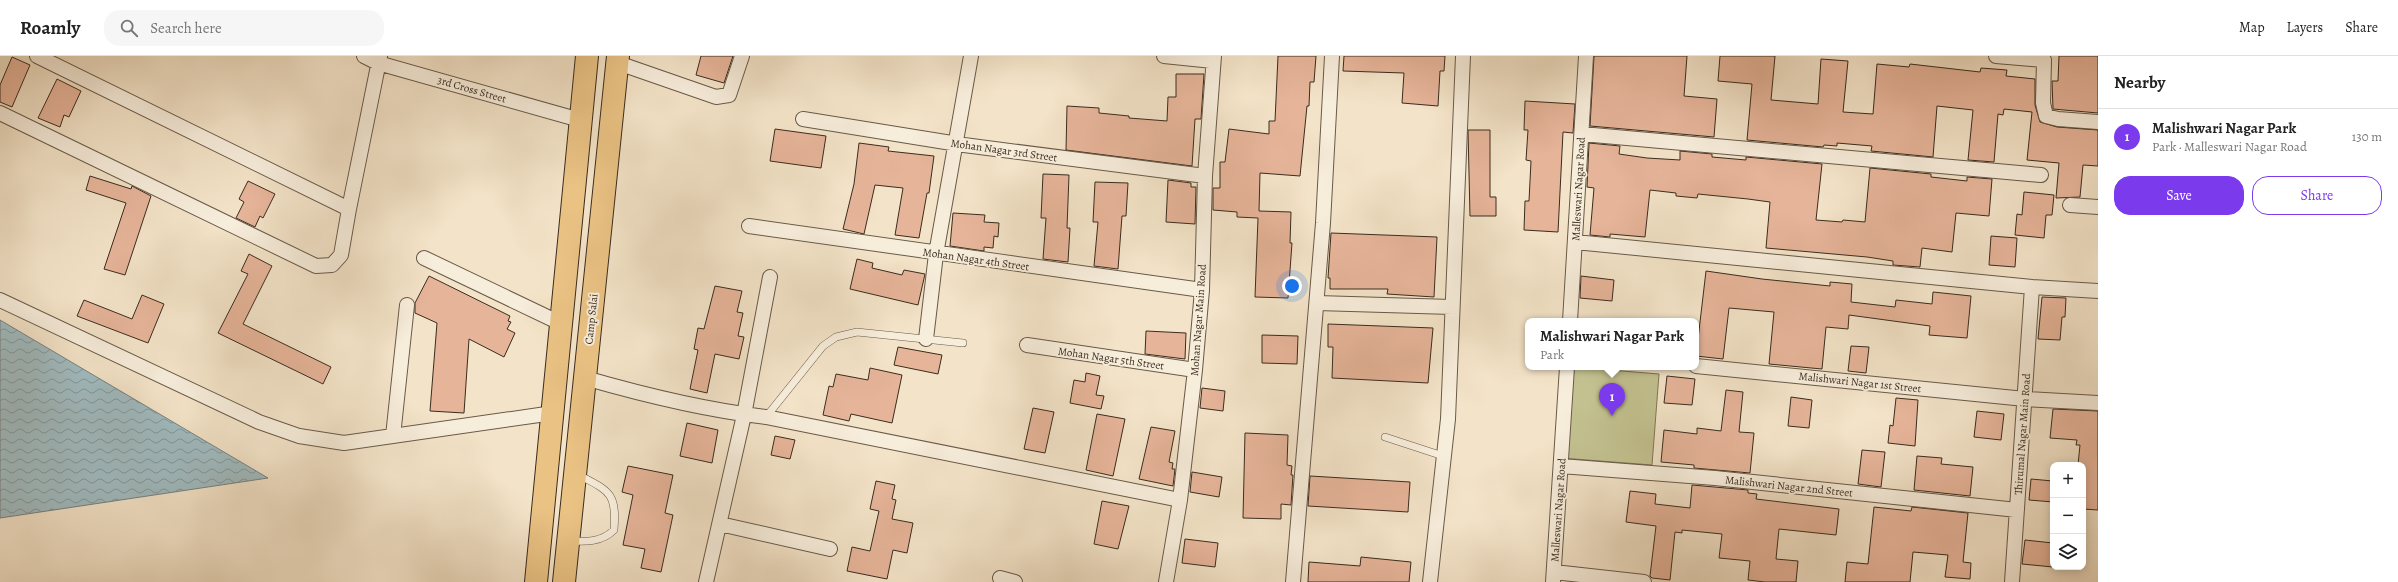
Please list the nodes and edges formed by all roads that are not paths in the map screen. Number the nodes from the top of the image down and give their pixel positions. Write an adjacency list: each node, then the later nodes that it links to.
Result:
1 (37, 56): 25 (street)
2 (364, 56): 13 (street, 3rd Cross Street)
3 (587, 56): 17 (main road)
4 (742, 56): 14 (street)
5 (971, 56): 20 (street)
6 (1164, 56): 11 (street)
7 (1332, 56): 35 (street)
8 (1464, 56): 37 (street)
9 (1586, 56): 19 (street, Malleswari Nagar Road)
10 (1996, 56): 12 (street)
11 (1213, 58): 22 (street, Mohan Nagar Main Road)
12 (2046, 58): 18 (street)
13 (379, 59): 17 (street, 3rd Cross Street); 25 (street)
14 (618, 59): 46 (main road, Camp Salai)
15 (0, 113): 25 (street)
16 (803, 119): 20 (street, Mohan Nagar 3rd Street)
17 (580, 120): 39 (main road)
18 (2098, 122)
19 (1582, 134): 21 (street); 27 (street, Malleswari Nagar Road)
20 (955, 144): 22 (street, Mohan Nagar 3rd Street); 28 (street)
21 (2041, 175)
22 (1205, 176): 32 (street, Mohan Nagar Main Road)
23 (2070, 205): 24 (street)
24 (2098, 207)
25 (349, 208)
26 (749, 226): 28 (street, Mohan Nagar 4th Street)
27 (1575, 242): 31 (street); 38 (street, Malleswari Nagar Road)
28 (936, 254): 32 (street, Mohan Nagar 4th Street); 40 (street)
29 (424, 258): 39 (street)
30 (770, 277): 50 (street)
31 (2032, 286): 33 (street); 47 (street, Thirumal Nagar Main Road)
32 (1202, 290): 44 (street, Mohan Nagar Main Road)
33 (2098, 290)
34 (0, 300): 52 (street)
35 (1317, 303): 37 (street); 69 (street)
36 (407, 305): 52 (street)
37 (1452, 307): 54 (street)
38 (1570, 318)
39 (560, 323): 49 (main road)
40 (926, 339): 41 (lane); 51 (lane)
41 (963, 343)
42 (1027, 345): 44 (street, Mohan Nagar 5th Street)
43 (1699, 366): 47 (street, Malishwari Nagar 1st Street)
44 (1195, 370): 57 (street, Mohan Nagar Main Road)
45 (1567, 370): 55 (street, Malleswari Nagar Road)
46 (585, 378): 50 (street); 56 (main road, Camp Salai)
47 (2025, 399): 48 (street, Malishwari Nagar 1st Street); 58 (street, Thirumal Nagar Main Road)
48 (2098, 403)
49 (553, 413): 52 (street); 64 (main road)
50 (744, 415): 51 (street); 59 (street)
51 (766, 417): 57 (street)
52 (393, 436)
53 (1385, 437): 54 (lane)
54 (1443, 456): 70 (street)
55 (1561, 466): 58 (street, Malishwari Nagar 2nd Street); 62 (street, Malleswari Nagar Road)
56 (575, 473): 60 (main road, Camp Salai); 60 (lane)
57 (1180, 500): 68 (street, Mohan Nagar Main Road)
58 (2017, 510): 72 (street, Thirumal Nagar Main Road)
59 (720, 524): 61 (street); 66 (street)
60 (568, 541): 65 (main road, Camp Salai)
61 (830, 549)
62 (1554, 577): 71 (street)
63 (1000, 578): 67 (street)
64 (536, 582)
65 (564, 582)
66 (706, 582)
67 (1015, 582)
68 (1166, 582)
69 (1292, 582)
70 (1430, 582)
71 (1644, 582)
72 (2012, 582)

